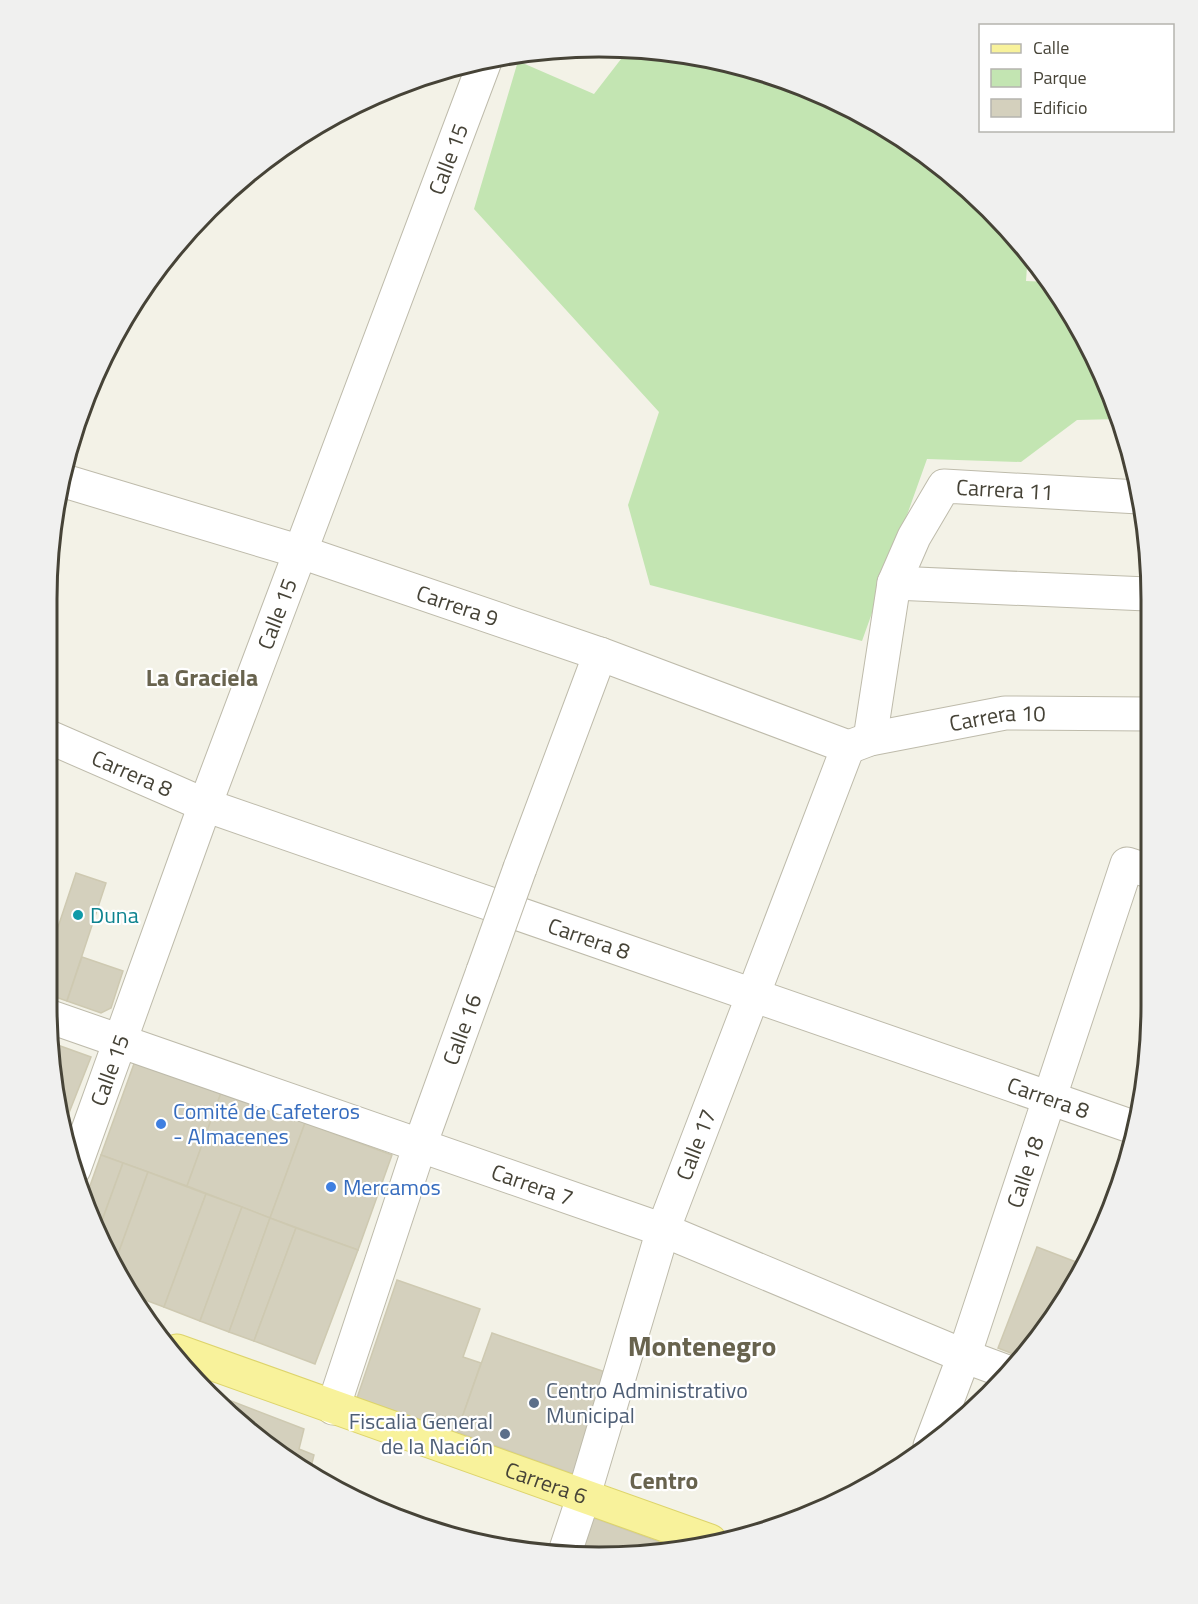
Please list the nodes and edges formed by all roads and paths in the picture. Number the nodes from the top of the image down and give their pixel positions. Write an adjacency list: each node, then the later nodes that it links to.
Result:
1 (481, 70): 4 (street, Calle 15)
2 (69, 483): 4 (street, Carrera 9)
3 (1132, 497): 5 (street, Carrera 11)
4 (301, 552): 7 (street, Carrera 9); 11 (street, Calle 15)
5 (894, 583): 6 (street); 10 (street, Carrera 11)
6 (1141, 594)
7 (600, 654): 10 (street, Carrera 9); 18 (street, Calle 16, bridge)
8 (1141, 714): 10 (street, Carrera 10)
9 (57, 740): 11 (street, Carrera 8)
10 (859, 743): 13 (street, Calle 17)
11 (205, 806): 13 (street, Carrera 8); 15 (street, Calle 15)
12 (1138, 868): 16 (street, Calle 18)
13 (753, 996): 16 (street, Carrera 8); 20 (street, Calle 17)
14 (57, 1019): 15 (street, Carrera 7)
15 (122, 1041): 18 (street, Carrera 7); 19 (street, Calle 15)
16 (1049, 1097): 17 (street, Carrera 8); 22 (street, Calle 18)
17 (1128, 1125)
18 (420, 1145): 20 (street, Carrera 7); 24 (street, Calle 16)
19 (79, 1156)
20 (663, 1230): 22 (street, Carrera 7); 26 (street, Calle 17)
21 (185, 1354): 24 (main road, Carrera 6)
22 (964, 1356): 23 (street, Carrera 7); 25 (street, Calle 18)
23 (999, 1369)
24 (333, 1408): 26 (main road, Carrera 6)
25 (937, 1429)
26 (584, 1498): 27 (main road, Carrera 6); 28 (street, Calle 17)
27 (700, 1538)
28 (567, 1546)

